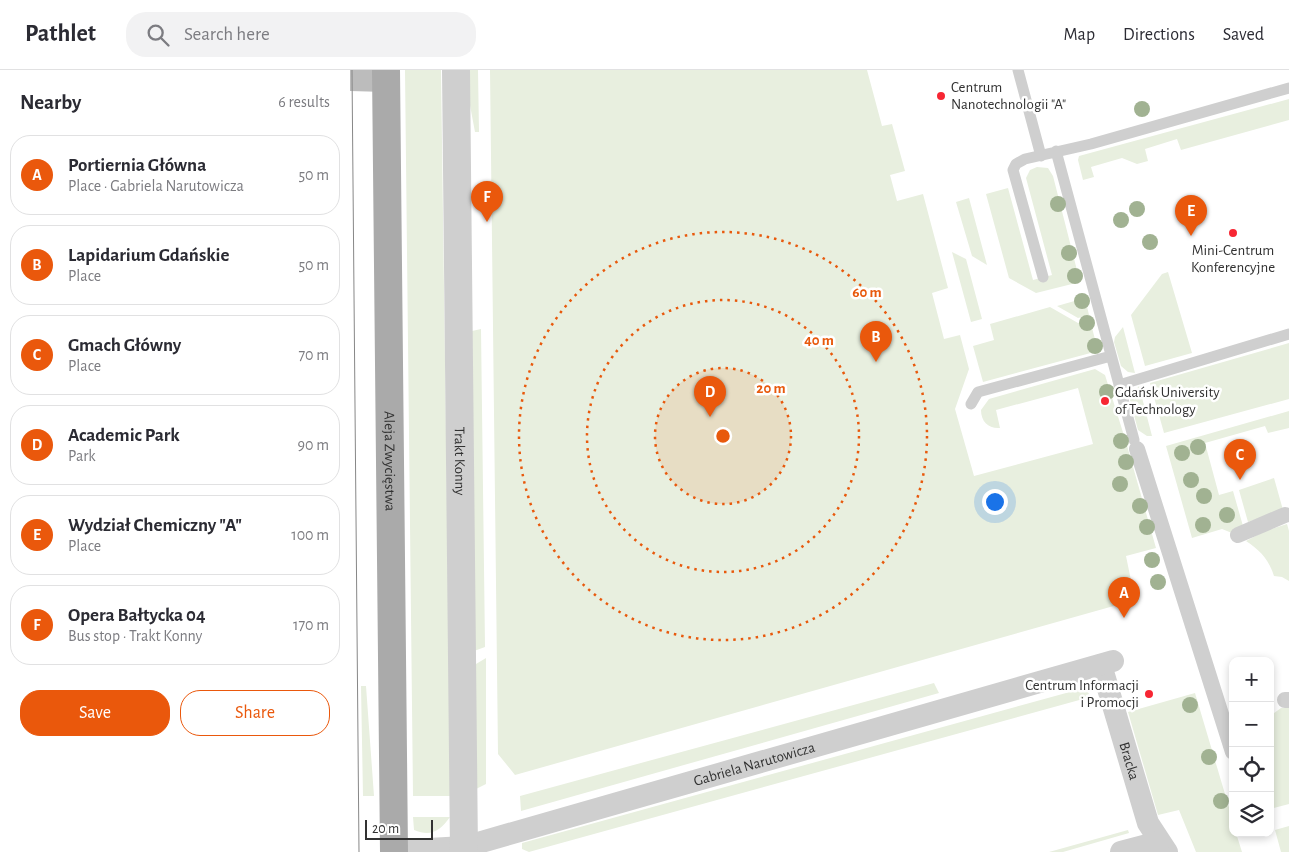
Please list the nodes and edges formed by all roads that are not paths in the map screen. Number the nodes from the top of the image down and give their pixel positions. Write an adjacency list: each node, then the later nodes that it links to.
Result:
1 (456, 70): 19 (street, Trakt Konny)
2 (1018, 70): 7 (lane)
3 (386, 74): 4 (main road); 20 (main road, Aleja Zwycięstwa)
4 (350, 78)
5 (1289, 88): 6 (lane)
6 (1056, 151): 7 (lane); 10 (lane)
7 (1041, 156): 8 (lane)
8 (1043, 277)
9 (1289, 334): 11 (lane)
10 (1111, 356): 11 (lane); 12 (lane)
11 (1119, 385): 13 (lane)
12 (971, 404)
13 (1135, 444): 17 (street)
14 (1285, 515): 15 (street)
15 (1238, 535)
16 (1107, 663): 18 (street, Bracka); 19 (street, Gabriela Narutowicza)
17 (1231, 747)
18 (1163, 847): 21 (street)
19 (464, 849): 20 (street, Gabriela Narutowicza)
20 (394, 852)
21 (1121, 852)

